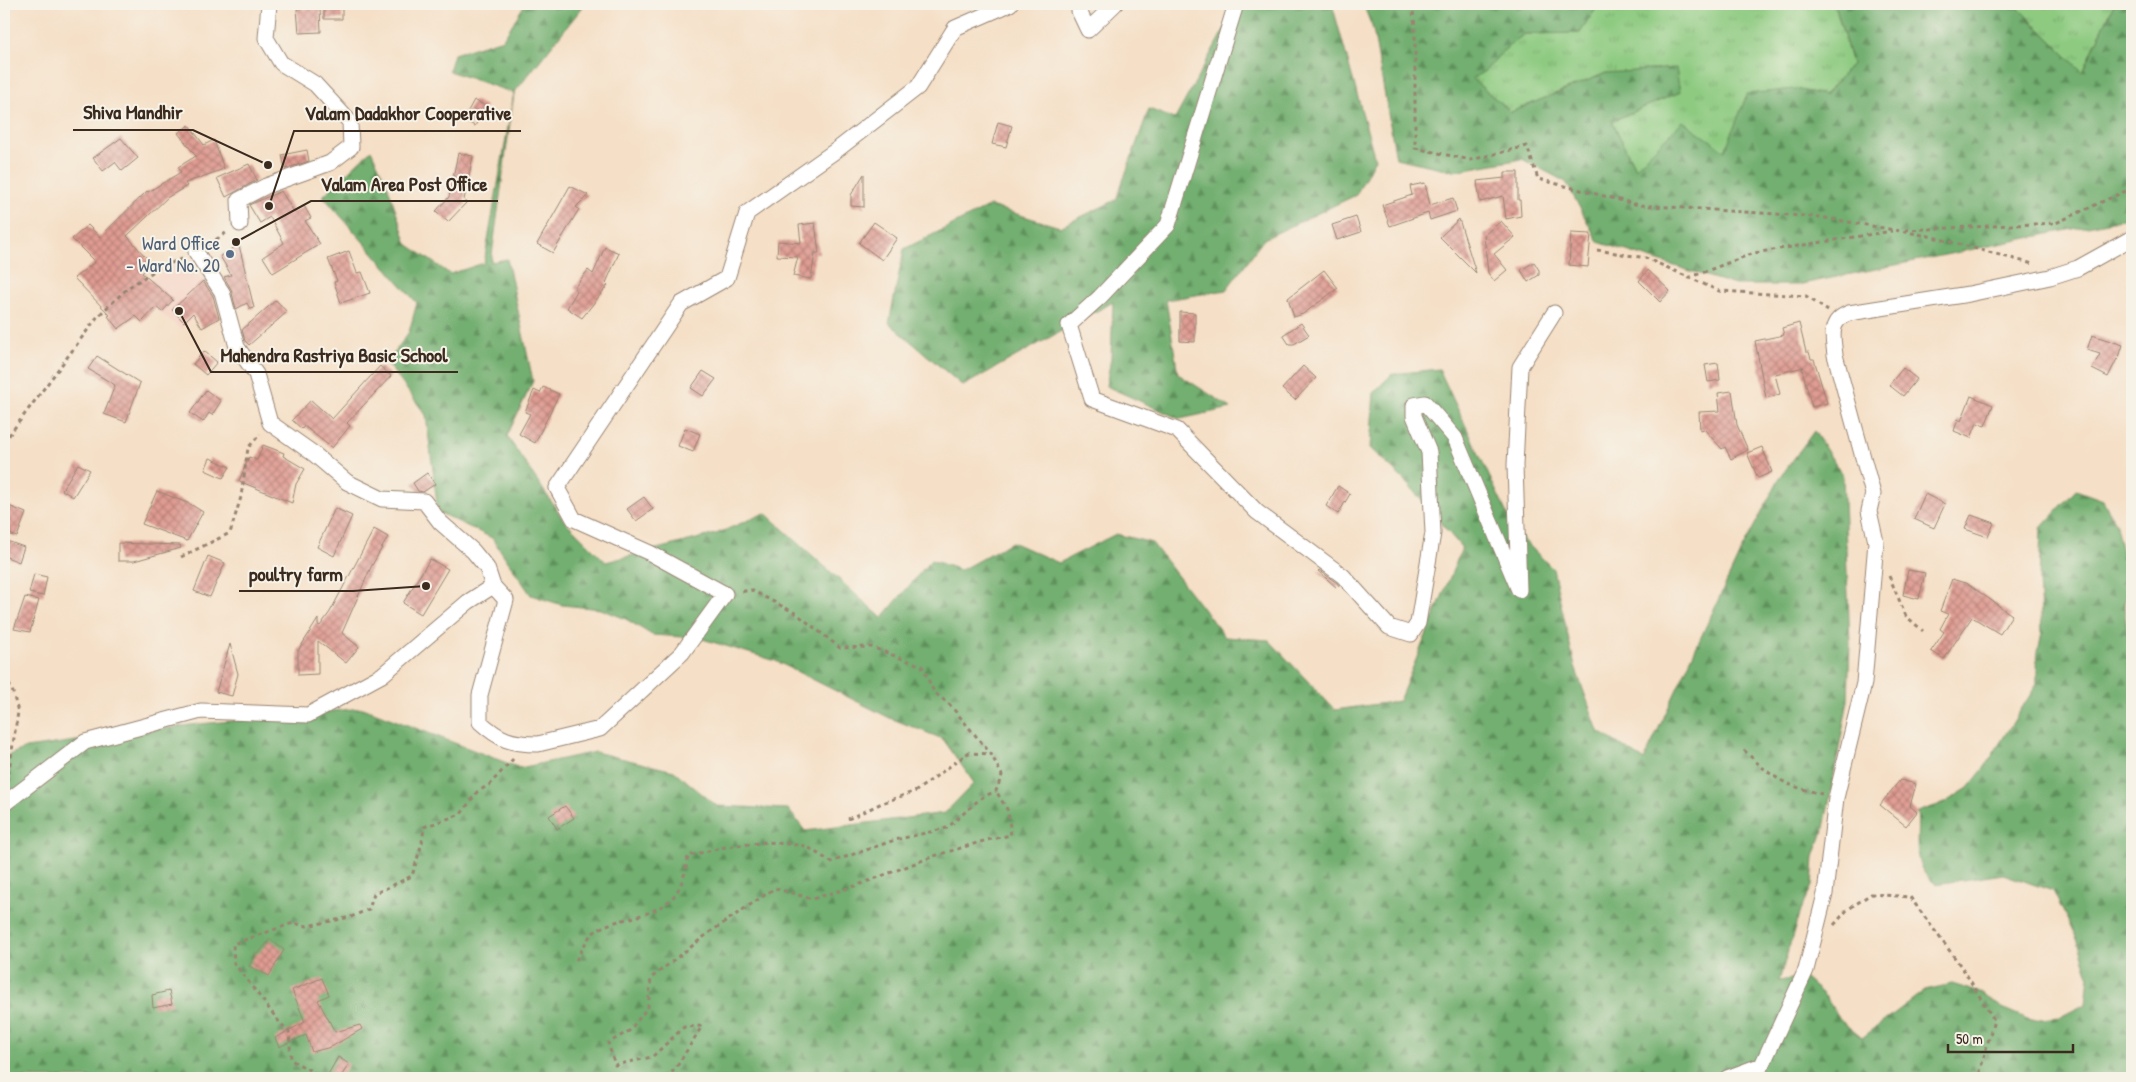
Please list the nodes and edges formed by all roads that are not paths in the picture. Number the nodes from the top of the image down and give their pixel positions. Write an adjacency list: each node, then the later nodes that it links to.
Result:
1 (270, 4): 6 (street)
2 (1010, 4): 10 (street)
3 (1081, 4): 4 (street)
4 (1115, 4)
5 (1236, 4): 9 (street)
6 (240, 224)
7 (2132, 238): 12 (street)
8 (196, 252): 10 (street)
9 (1554, 313)
10 (493, 586): 11 (street)
11 (4, 804)
12 (1727, 1078)

